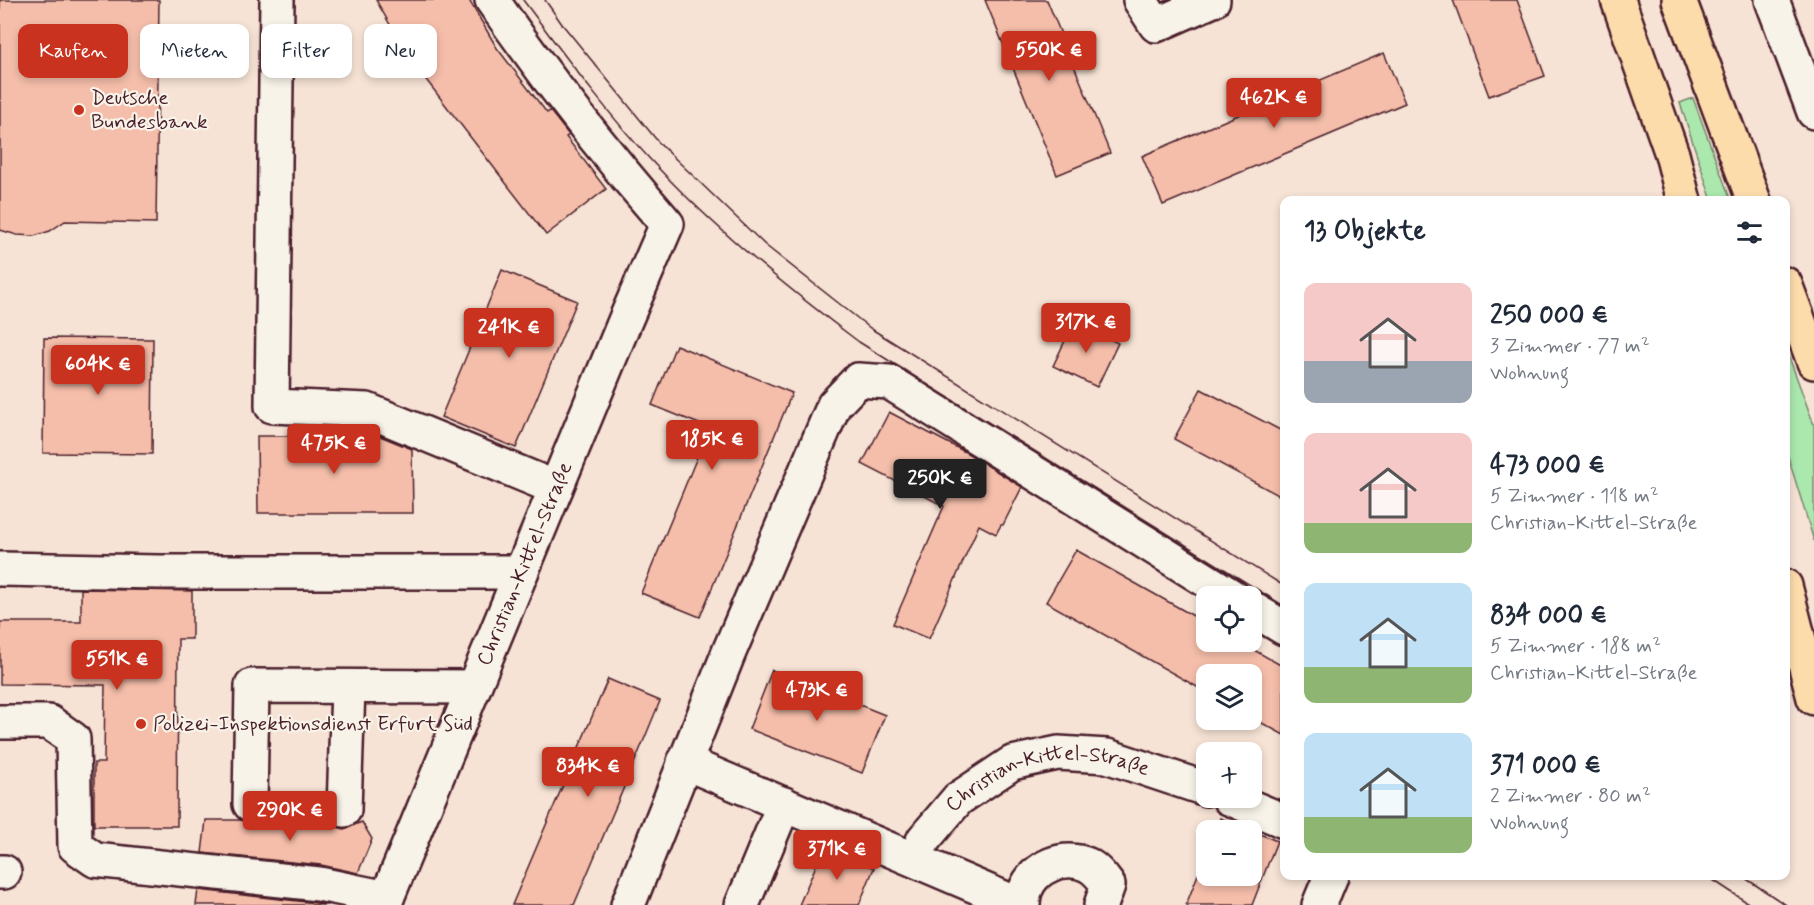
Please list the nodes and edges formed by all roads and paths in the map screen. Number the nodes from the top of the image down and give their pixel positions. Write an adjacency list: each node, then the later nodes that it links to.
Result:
1 (277, 0): 13 (street)
2 (492, 0): 13 (street, Christian-Kittel-Straße)
3 (1213, 0): 7 (street)
4 (1618, 0): 9 (main road)
5 (1679, 0): 10 (main road)
6 (1772, 0): 8 (street)
7 (1148, 13)
8 (1814, 112)
9 (1683, 196)
10 (1752, 196)
11 (1790, 297): 12 (main road)
12 (1814, 362)
13 (556, 488): 15 (street, Christian-Kittel-Straße)
14 (0, 569): 15 (street)
15 (521, 572): 21 (street, Christian-Kittel-Straße)
16 (1215, 586): 24 (street)
17 (1790, 605): 22 (main road)
18 (1262, 615): 19 (street)
19 (1280, 626)
20 (348, 687): 21 (street); 26 (street); 29 (street)
21 (474, 687): 33 (street, Christian-Kittel-Straße)
22 (1814, 698)
23 (0, 722): 33 (street)
24 (684, 762): 27 (street); 34 (street)
25 (1196, 786): 31 (street, Christian-Kittel-Straße)
26 (250, 804)
27 (784, 804): 31 (street); 35 (street)
28 (1253, 808): 30 (street)
29 (344, 810)
30 (1280, 819)
31 (914, 859): 36 (street)
32 (1329, 880): 38 (street)
33 (386, 902)
34 (628, 905)
35 (742, 905)
36 (1021, 905): 37 (street)
37 (1101, 905)
38 (1319, 905)

